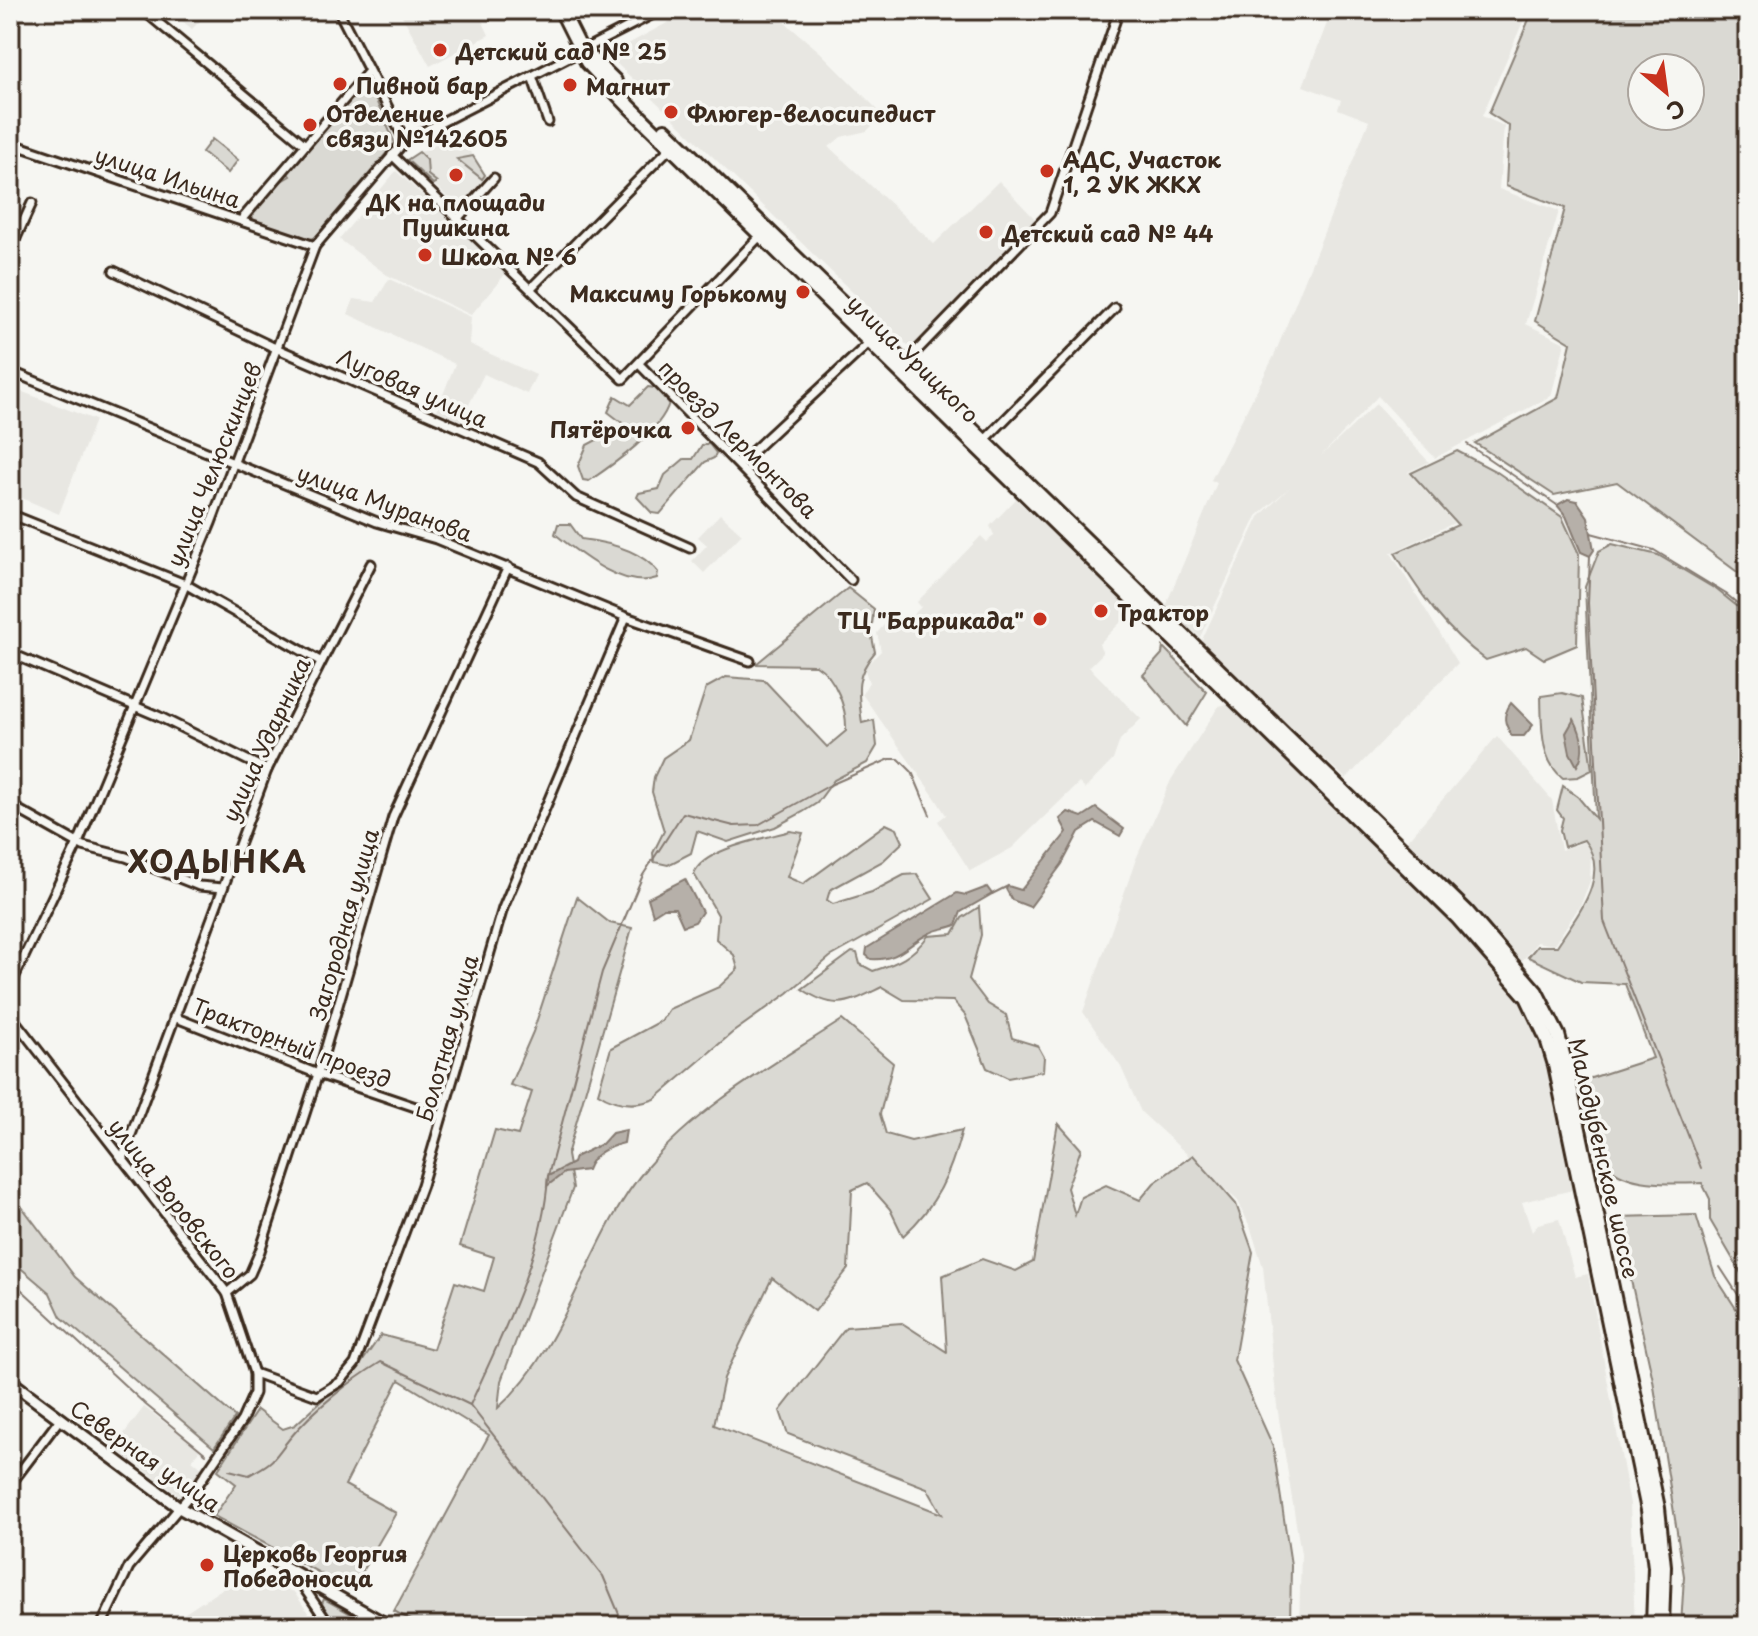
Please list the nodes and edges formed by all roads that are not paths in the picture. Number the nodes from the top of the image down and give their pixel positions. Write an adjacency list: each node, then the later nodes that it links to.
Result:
1 (143, 10): 12 (street)
2 (338, 10): 7 (street)
3 (561, 10): 6 (highway, улица Урицкого)
4 (661, 10): 6 (street, улица Челюскинцев)
5 (1119, 10): 28 (street)
6 (583, 50): 8 (street, улица Челюскинцев); 13 (highway, улица Урицкого); 25 (highway, улица Урицкого)
7 (368, 72): 10 (street); 12 (street)
8 (532, 76): 9 (street); 10 (street, улица Челюскинцев)
9 (548, 122)
10 (405, 141): 14 (street, улица Челюскинцев)
11 (10, 143): 18 (street, улица Ильина)
12 (304, 144): 18 (street)
13 (670, 148): 19 (highway, улица Урицкого); 23 (street)
14 (392, 155): 17 (street, проезд Лермонтова); 20 (street, улица Челюскинцев)
15 (494, 178): 17 (street)
16 (32, 203): 21 (street)
17 (459, 217): 23 (street, проезд Лермонтова)
18 (242, 219): 20 (street, улица Ильина)
19 (760, 236): 25 (highway, улица Урицкого); 27 (street)
20 (315, 246): 26 (street, улица Челюскинцев)
21 (10, 251)
22 (114, 271): 26 (street, Луговая улица)
23 (531, 288): 27 (street, проезд Лермонтова)
24 (1115, 308): 30 (street)
25 (873, 340): 28 (highway, улица Урицкого); 30 (highway, улица Урицкого); 31 (street)
26 (278, 347): 32 (street, улица Челюскинцев); 34 (street, Луговая улица)
27 (639, 364): 31 (street, проезд Лермонтова)
28 (904, 364): 30 (highway, улица Урицкого)
29 (10, 371): 32 (street, улица Муранова)
30 (980, 445): 43 (highway, улица Урицкого)
31 (740, 463): 37 (street, проезд Лермонтова)
32 (234, 465): 36 (street, улица Муранова); 38 (street, улица Челюскинцев)
33 (10, 514): 38 (street)
34 (690, 548)
35 (371, 564): 41 (street, улица Ударника)
36 (508, 567): 39 (street, улица Муранова); 52 (street, Загородная улица)
37 (851, 580)
38 (185, 584): 41 (street); 44 (street, улица Челюскинцев)
39 (626, 617): 42 (street, улица Муранова); 53 (street, Болотная улица)
40 (10, 653): 44 (street)
41 (320, 661): 45 (street, улица Ударника)
42 (750, 661)
43 (1227, 685): 65 (highway, Малодубенское шоссе); 66 (highway, Малодубенское шоссе)
44 (133, 706): 45 (street); 47 (street, улица Челюскинцев)
45 (267, 770): 48 (street, улица Ударника)
46 (10, 805): 47 (street)
47 (78, 843): 48 (street); 49 (street, улица Челюскинцев)
48 (223, 888): 51 (street, улица Ударника)
49 (12, 978): 50 (street, улица Челюскинцев)
50 (10, 1006): 54 (street, улица Воровского)
51 (174, 1017): 52 (street, Тракторный проезд); 54 (street, улица Ударника)
52 (318, 1074): 53 (street, Тракторный проезд); 55 (street, Загородная улица)
53 (442, 1116): 56 (street, Болотная улица)
54 (122, 1159): 55 (street, улица Воровского)
55 (227, 1293): 56 (street, улица Воровского)
56 (254, 1373): 60 (street)
57 (10, 1381): 58 (main road, Северная улица)
58 (60, 1419): 59 (street); 60 (main road, Северная улица)
59 (10, 1485)
60 (180, 1508): 61 (main road, Северная улица); 62 (street)
61 (292, 1571): 63 (street); 64 (main road, Северная улица)
62 (101, 1626)
63 (330, 1626)
64 (389, 1626)
65 (1653, 1626)
66 (1662, 1626)

